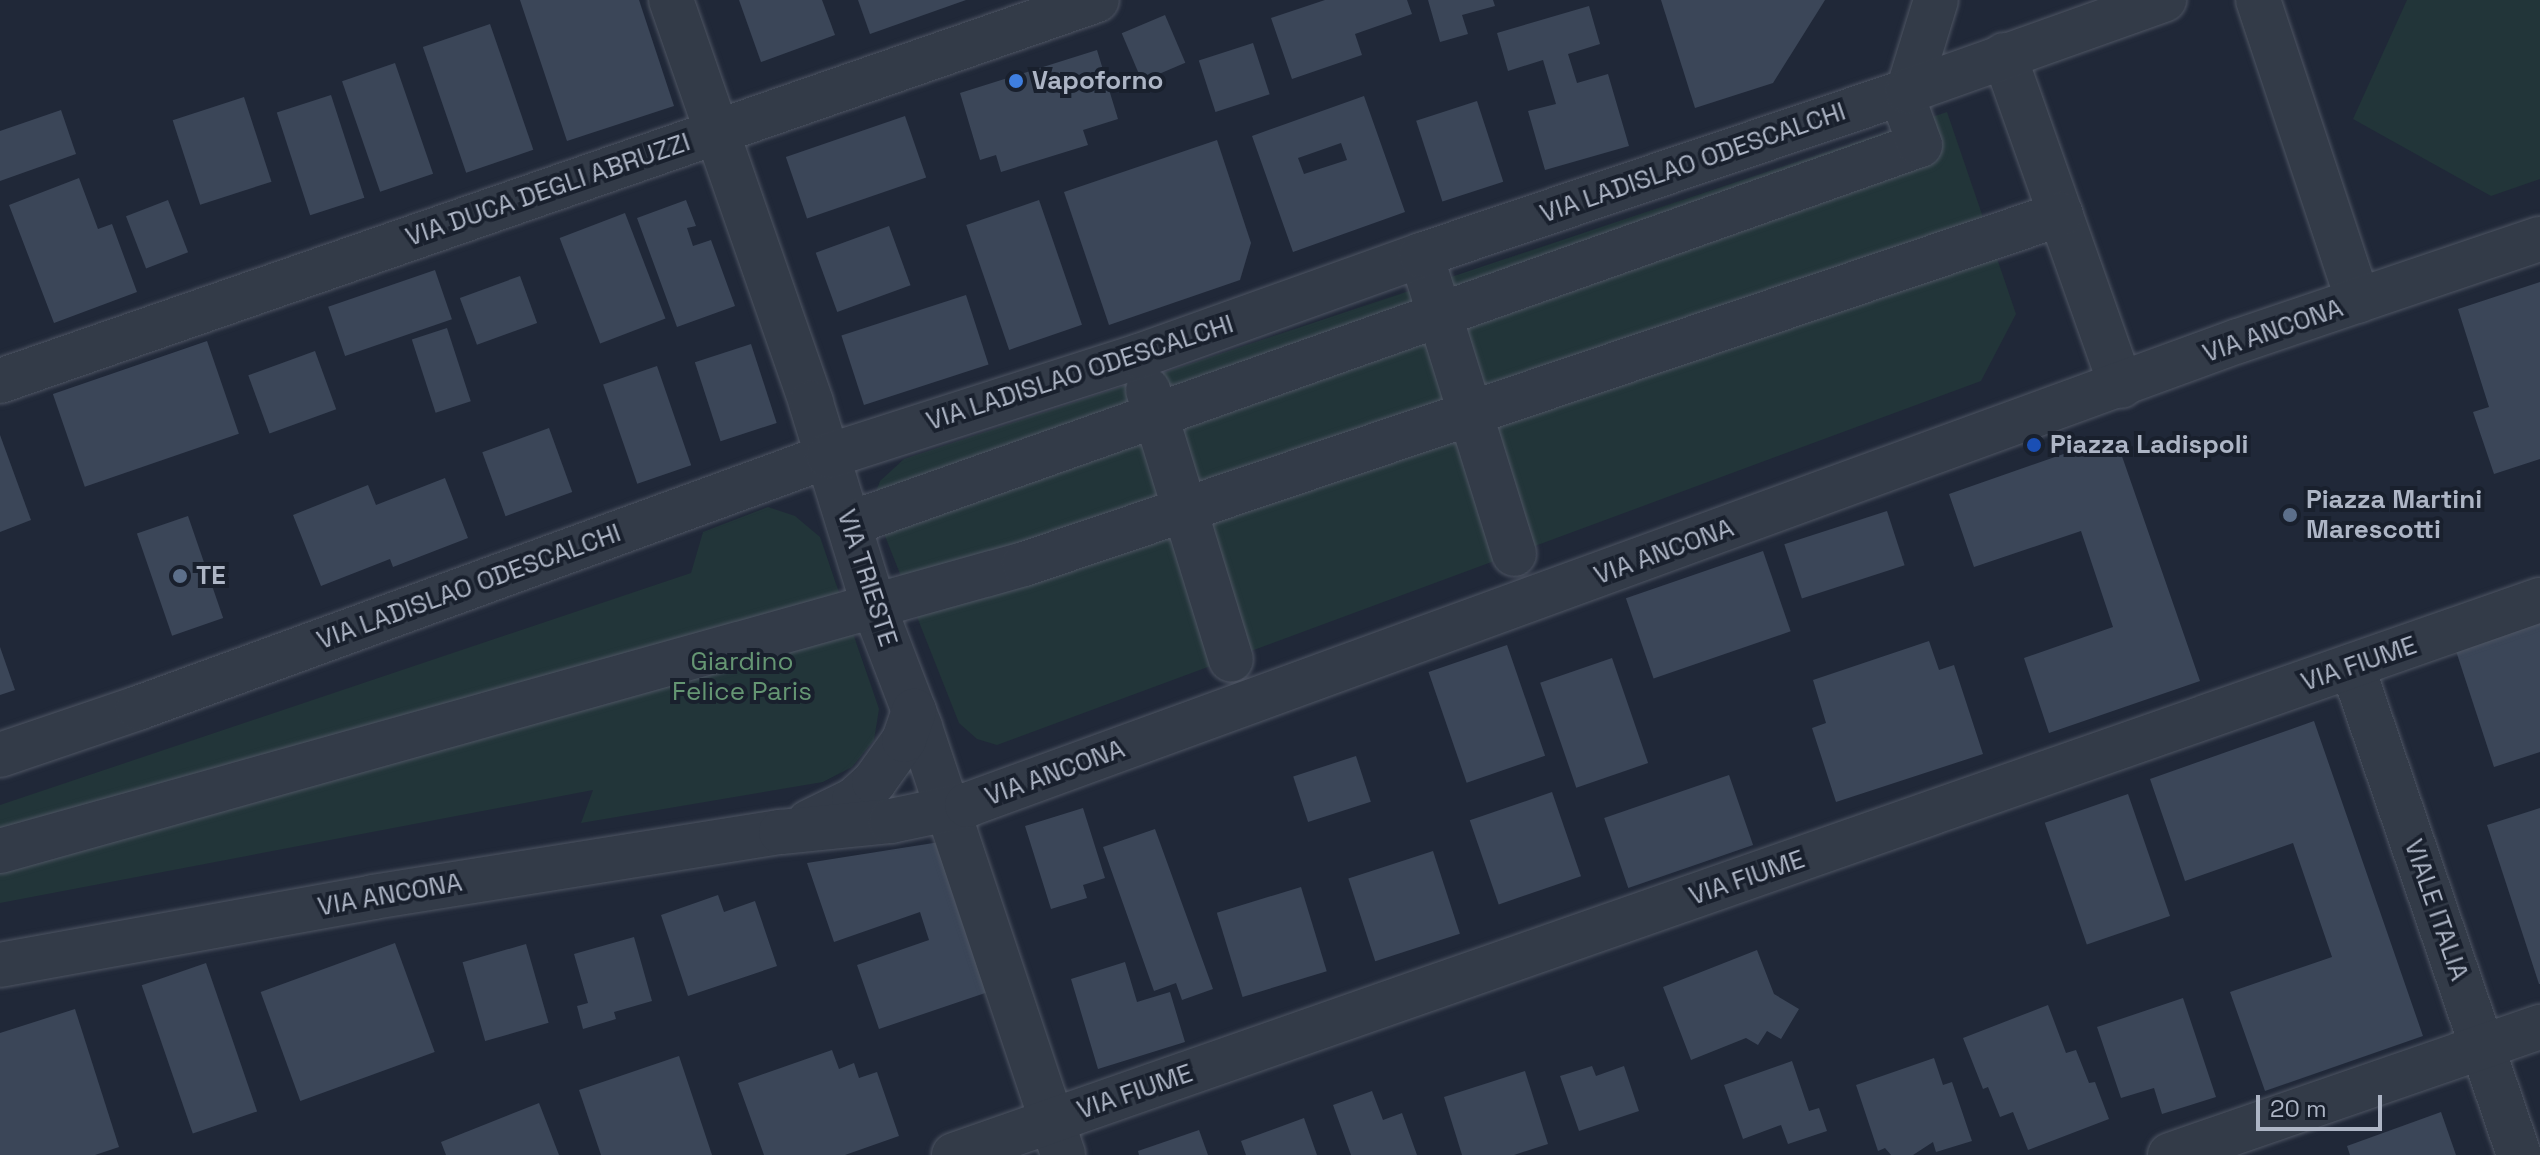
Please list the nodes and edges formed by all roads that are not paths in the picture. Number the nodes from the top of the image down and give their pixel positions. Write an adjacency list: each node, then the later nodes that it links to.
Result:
1 (671, 0): 8 (street, VIA TRIESTE)
2 (1097, 0): 8 (street, VIA DUCA DEGLI ABRUZZI)
3 (1936, 0): 7 (street)
4 (2164, 0): 6 (street, VIA LADISLAO ODESCALCHI)
5 (2258, 0): 12 (street)
6 (2004, 55): 7 (street, VIA LADISLAO ODESCALCHI); 9 (street)
7 (1904, 92): 11 (street, VIA LADISLAO ODESCALCHI); 13 (street)
8 (716, 131): 15 (street, VIA DUCA DEGLI ABRUZZI); 19 (street, VIA TRIESTE)
9 (2061, 214): 16 (street); 17 (street)
10 (2540, 239): 12 (street, VIA ANCONA)
11 (1421, 255): 13 (street); 14 (street, VIA LADISLAO ODESCALCHI)
12 (2358, 301): 16 (street, VIA ANCONA)
13 (1442, 315): 17 (street); 18 (street)
14 (1139, 356): 18 (street); 19 (street, VIA LADISLAO ODESCALCHI)
15 (0, 381)
16 (2121, 386): 29 (street, VIA ANCONA)
17 (1472, 413): 20 (street); 22 (street)
18 (1154, 416): 20 (street); 21 (street)
19 (828, 456): 24 (street, VIA TRIESTE); 28 (street, VIA LADISLAO ODESCALCHI)
20 (1186, 510): 24 (street); 25 (street)
21 (863, 519)
22 (1514, 554)
23 (2540, 600): 26 (street, VIA FIUME)
24 (874, 607): 27 (street, VIA TRIESTE); 31 (street)
25 (1231, 659)
26 (2352, 666): 34 (street, VIALE ITALIA); 35 (street, VIA FIUME)
27 (914, 711): 29 (street, VIA TRIESTE); 30 (street, VIA ANCONA)
28 (0, 755)
29 (948, 810): 30 (street, VIA ANCONA); 35 (street, VIA TRIESTE)
30 (781, 832): 32 (street, VIA ANCONA)
31 (0, 851)
32 (0, 965)
33 (2540, 1027): 34 (street)
34 (2483, 1047): 37 (street); 38 (street, VIALE ITALIA)
35 (1058, 1138): 36 (street, VIA FIUME)
36 (954, 1155)
37 (2170, 1155)
38 (2519, 1155)

